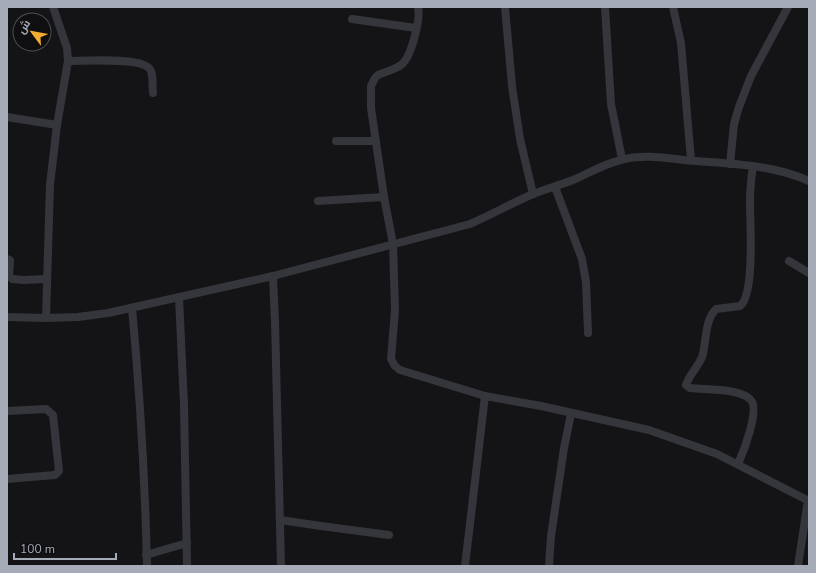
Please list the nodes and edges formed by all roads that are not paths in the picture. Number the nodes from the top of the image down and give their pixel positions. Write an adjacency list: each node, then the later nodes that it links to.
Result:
1 (53, 7): 9 (street)
2 (418, 7): 8 (street)
3 (504, 7): 21 (street)
4 (606, 7): 15 (street)
5 (673, 7): 16 (street)
6 (788, 7): 17 (street)
7 (352, 19): 8 (street)
8 (416, 28): 14 (street)
9 (68, 61): 10 (street); 12 (street)
10 (153, 93)
11 (7, 117): 12 (street)
12 (57, 125): 29 (street)
13 (336, 141): 14 (street)
14 (375, 141): 22 (street)
15 (622, 159): 16 (street); 20 (street)
16 (691, 160): 17 (street)
17 (730, 164): 18 (street)
18 (753, 166): 19 (street); 38 (street)
19 (809, 181)
20 (555, 187): 21 (street); 34 (street)
21 (533, 194): 24 (street)
22 (384, 197): 23 (street); 24 (street)
23 (318, 201)
24 (393, 244): 28 (street); 35 (street)
25 (7, 259): 29 (street)
26 (789, 261): 27 (street)
27 (809, 273)
28 (273, 276): 30 (street); 41 (street)
29 (48, 279): 33 (street)
30 (179, 297): 31 (street); 43 (street)
31 (132, 308): 33 (street); 44 (street)
32 (7, 318): 33 (street)
33 (46, 318)
34 (588, 333)
35 (485, 396): 37 (street); 48 (street)
36 (7, 411): 39 (street)
37 (570, 414): 38 (street); 49 (street)
38 (738, 464): 40 (street)
39 (7, 479)
40 (808, 501): 50 (street)
41 (280, 520): 42 (street); 47 (street)
42 (390, 535)
43 (187, 543): 44 (street); 46 (street)
44 (146, 555): 45 (street)
45 (147, 566)
46 (187, 566)
47 (282, 566)
48 (465, 566)
49 (549, 566)
50 (798, 566)

